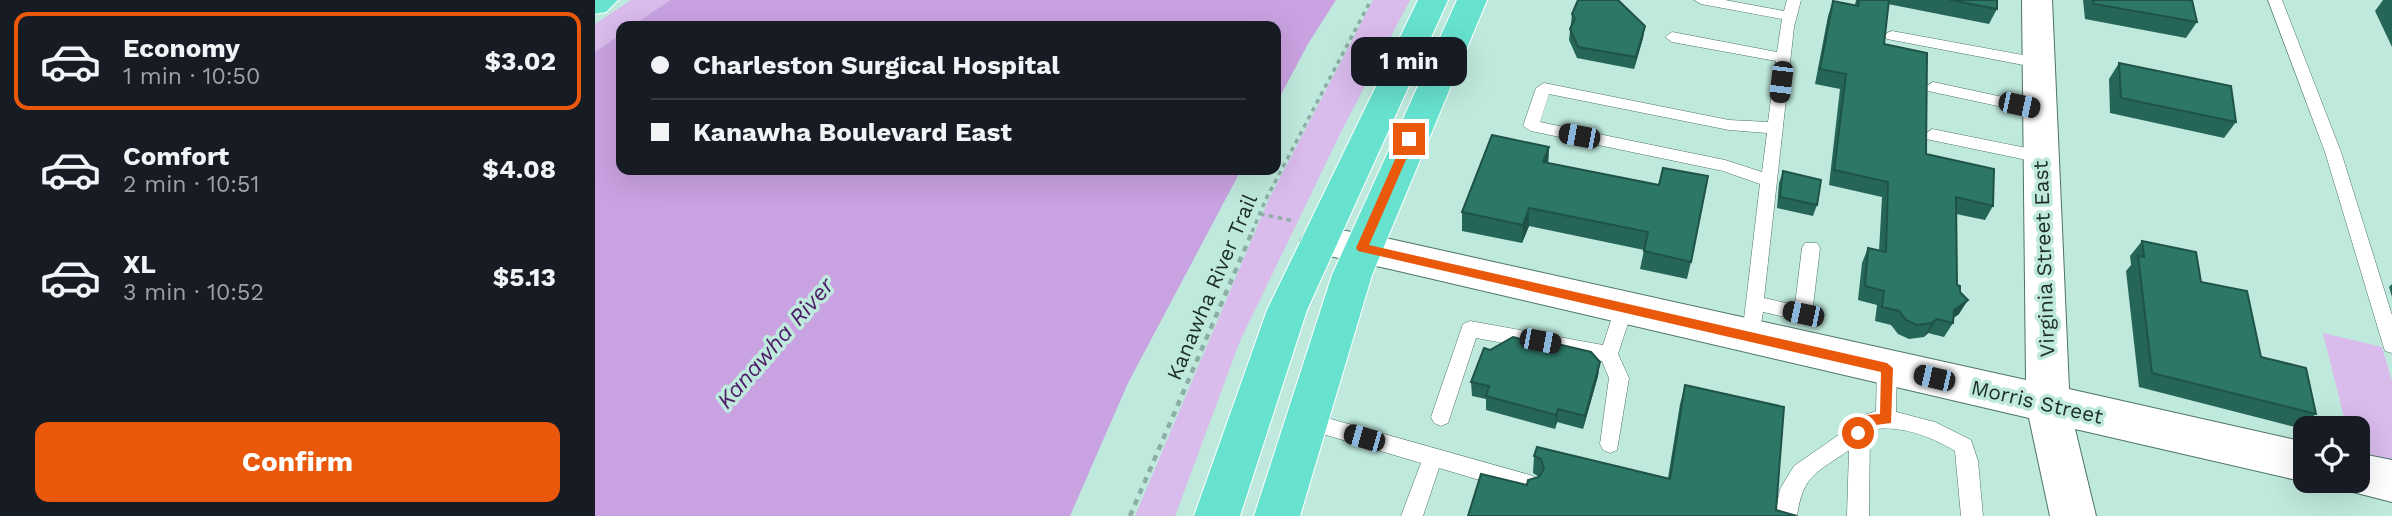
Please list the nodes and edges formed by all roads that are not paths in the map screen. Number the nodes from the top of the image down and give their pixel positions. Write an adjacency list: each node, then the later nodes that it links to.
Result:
1 (603, 0): 7 (main road)
2 (1433, 0): 19 (main road)
3 (1472, 0): 20 (main road)
4 (1701, 0): 8 (lane)
5 (2037, 0): 12 (street, Virginia Street East)
6 (2275, 0): 24 (lane)
7 (595, 5)
8 (1792, 8): 11 (lane)
9 (1892, 36): 12 (lane)
10 (1672, 37): 11 (lane)
11 (1784, 58): 15 (lane)
12 (2039, 63): 14 (street, Virginia Street East)
13 (1933, 87): 14 (lane)
14 (2040, 110): 17 (street, Virginia Street East)
15 (1775, 129): 18 (lane); 18 (lane)
16 (1933, 135): 17 (lane)
17 (2042, 157): 27 (street, Virginia Street East)
18 (1769, 181): 23 (lane)
19 (1312, 232): 20 (street, Morris Street); 38 (main road)
20 (1362, 248): 22 (street, Morris Street); 30 (main road)
21 (1811, 248): 23 (lane)
22 (1624, 307): 23 (street, Morris Street); 25 (lane)
23 (1753, 320): 26 (street, Morris Street)
24 (2392, 345)
25 (1609, 354): 28 (lane); 32 (lane)
26 (1887, 368): 27 (street, Morris Street); 29 (lane)
27 (2048, 404): 34 (street, Morris Street); 44 (street, Virginia Street East)
28 (1441, 417)
29 (1886, 419): 31 (lane); 43 (lane)
30 (1306, 421): 33 (lane); 39 (main road)
31 (1858, 433): 41 (lane); 42 (lane)
32 (1610, 444)
33 (1433, 458): 37 (lane); 40 (lane)
34 (2293, 459)
35 (2370, 477): 36 (street)
36 (2392, 481)
37 (1530, 485)
38 (1217, 516)
39 (1277, 516)
40 (1412, 516)
41 (1786, 516)
42 (1858, 516)
43 (1972, 516)
44 (2073, 516)

